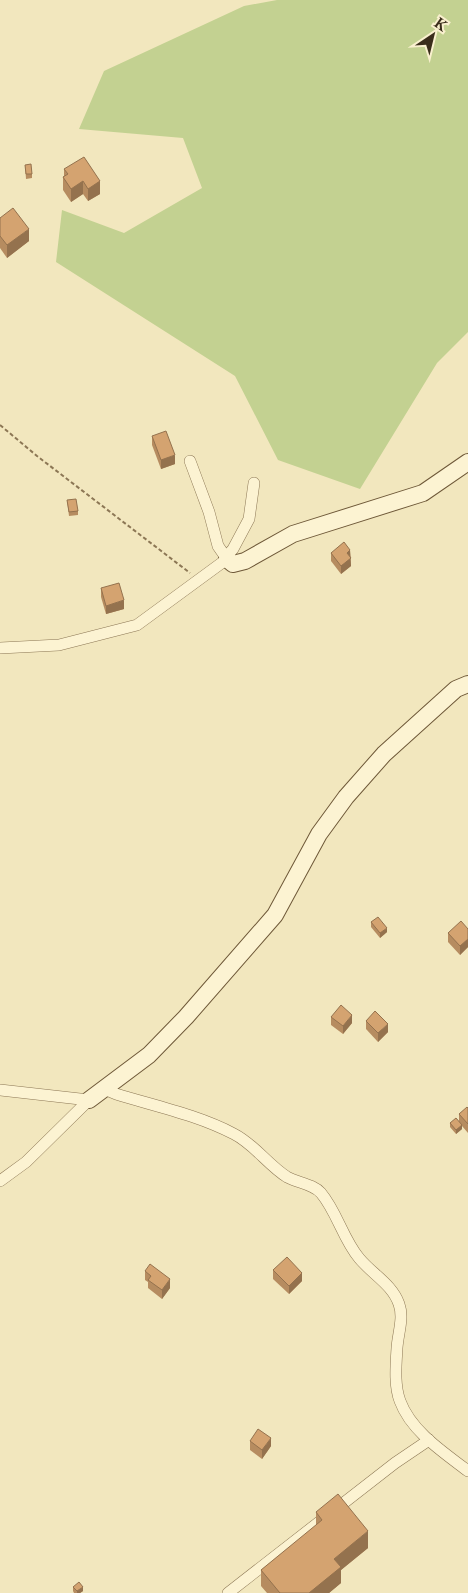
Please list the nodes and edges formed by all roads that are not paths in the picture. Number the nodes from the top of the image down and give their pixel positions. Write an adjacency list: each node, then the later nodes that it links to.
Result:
1 (190, 462): 4 (street)
2 (468, 462): 4 (street)
3 (254, 483): 4 (street)
4 (226, 558): 5 (street)
5 (0, 648)
6 (468, 684): 7 (street)
7 (104, 1089): 9 (street); 11 (street)
8 (0, 1090): 9 (street)
9 (88, 1100): 10 (street)
10 (0, 1181)
11 (429, 1440): 12 (street); 13 (street)
12 (468, 1470)
13 (228, 1593)

